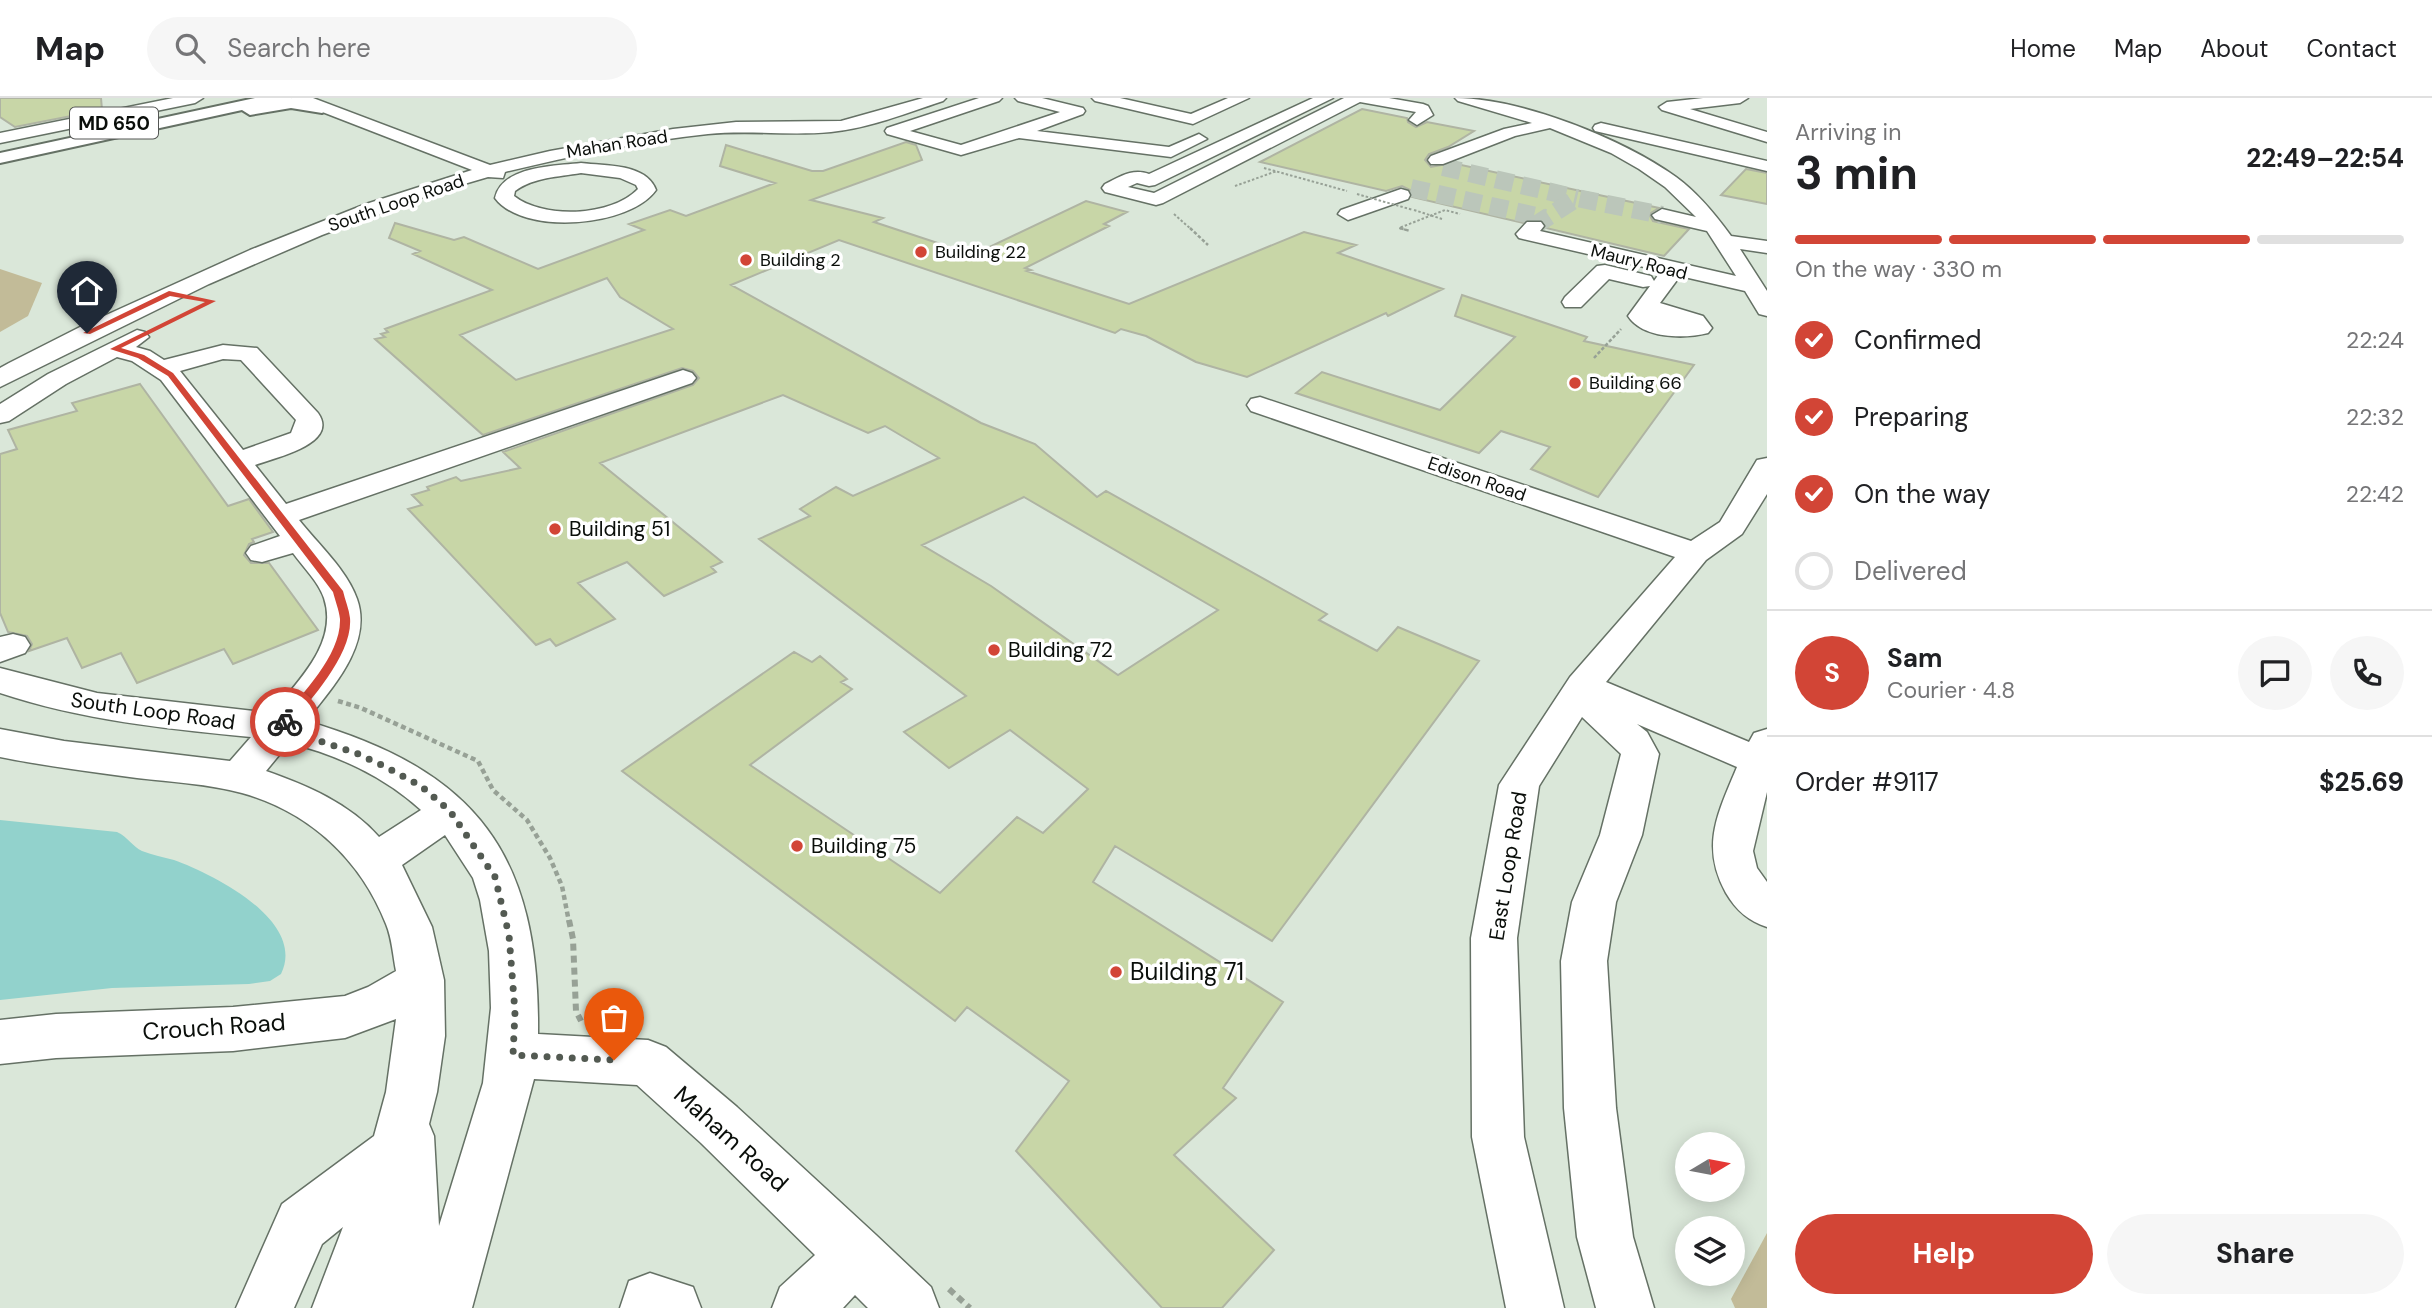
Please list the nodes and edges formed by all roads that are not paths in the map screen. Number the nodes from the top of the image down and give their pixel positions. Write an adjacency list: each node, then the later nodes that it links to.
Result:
1 (195, 98): 33 (street)
2 (229, 98): 36 (main road, MD 650)
3 (277, 98): 26 (main road, MD 650)
4 (299, 98): 23 (street)
5 (938, 98): 24 (street, Mahan Road)
6 (994, 98): 34 (street)
7 (1023, 98): 30 (street)
8 (1079, 98): 9 (street)
9 (1097, 98): 10 (street)
10 (1241, 98)
11 (1325, 98): 21 (street)
12 (1356, 98): 25 (street)
13 (1364, 98): 27 (street)
14 (1463, 98): 28 (street)
15 (1511, 98): 48 (street)
16 (1740, 98): 20 (street)
17 (864, 101): 24 (street)
18 (1647, 101): 20 (street)
19 (358, 102): 23 (street)
20 (1672, 103): 32 (street)
21 (1288, 106): 22 (street); 25 (street); 35 (street)
22 (1263, 108)
23 (324, 109): 26 (main road); 45 (street)
24 (887, 114): 29 (street, Mahan Road)
25 (1313, 119): 43 (street)
26 (179, 120): 42 (main road, MD 650)
27 (1417, 120)
28 (1549, 124): 37 (street); 62 (street)
29 (710, 130): 44 (street, Mahan Road); 49 (street, Mahan Road)
30 (1016, 133): 34 (street); 38 (street)
31 (1211, 133): 38 (street)
32 (1767, 137)
33 (0, 138)
34 (988, 143): 39 (street)
35 (1227, 145): 41 (street); 43 (street)
36 (0, 147)
37 (1474, 147): 46 (street)
38 (1171, 152): 41 (street)
39 (1062, 156)
40 (1271, 156): 43 (street)
41 (1201, 157): 47 (street); 52 (street)
42 (0, 158)
43 (1252, 158): 47 (street)
44 (524, 161): 45 (street, Mahan Road); 51 (street, Mahan Road)
45 (494, 162): 53 (street); 56 (street, South Loop Road)
46 (1443, 162)
47 (1227, 164): 54 (street)
48 (1767, 166)
49 (581, 168): 51 (street, South Loop Road); 53 (street)
50 (1114, 169): 52 (street)
51 (552, 171): 53 (street, South Loop Road)
52 (1143, 179): 54 (street); 54 (street)
53 (511, 187): 58 (street, South Loop Road)
54 (1175, 189)
55 (1391, 196): 57 (street)
56 (382, 206): 58 (street); 61 (street, South Loop Road)
57 (1348, 214)
58 (418, 215): 61 (street, South Loop Road)
59 (1662, 215): 62 (street)
60 (1530, 230): 64 (street, Maury Road)
61 (313, 232): 66 (street, South Loop Road)
62 (1717, 234): 63 (street); 65 (street)
63 (1767, 247)
64 (1667, 277): 65 (street, Maury Road); 68 (street); 69 (street)
65 (1754, 278): 70 (street)
66 (169, 293): 67 (street); 75 (street, South Loop Road)
67 (212, 301)
68 (1573, 302)
69 (1646, 306)
70 (1767, 309)
71 (152, 329): 72 (street)
72 (114, 349): 73 (street); 77 (street)
73 (162, 368): 78 (street); 78 (street)
74 (683, 378): 80 (street)
75 (0, 379)
76 (1260, 405): 82 (street, Edison Road)
77 (0, 415)
78 (238, 461): 80 (street)
79 (1767, 466): 82 (street, East Loop Road)
80 (290, 528): 81 (street); 85 (street)
81 (262, 553)
82 (1695, 553): 84 (street, East Loop Road)
83 (0, 680): 85 (street, South Loop Road)
84 (1586, 682): 87 (street); 105 (street, East Loop Road); 106 (street)
85 (281, 728): 88 (street); 89 (street, South Loop Road)
86 (0, 743): 88 (street)
87 (1764, 747): 91 (street)
88 (238, 778): 90 (street)
89 (450, 811): 90 (street); 94 (street, South Loop Road)
90 (376, 861): 92 (street)
91 (1767, 909)
92 (420, 981): 93 (street, Crouch Road); 95 (street)
93 (0, 1042)
94 (513, 1055): 96 (street, Maham Road); 101 (street, South Loop Road)
95 (401, 1133): 98 (street); 99 (street); 100 (street)
96 (856, 1255): 97 (street, Maham Road); 104 (street)
97 (925, 1294)
98 (265, 1308)
99 (341, 1308)
100 (393, 1308)
101 (443, 1308)
102 (649, 1308): 103 (street)
103 (672, 1308)
104 (801, 1308)
105 (1535, 1308)
106 (1625, 1308)

